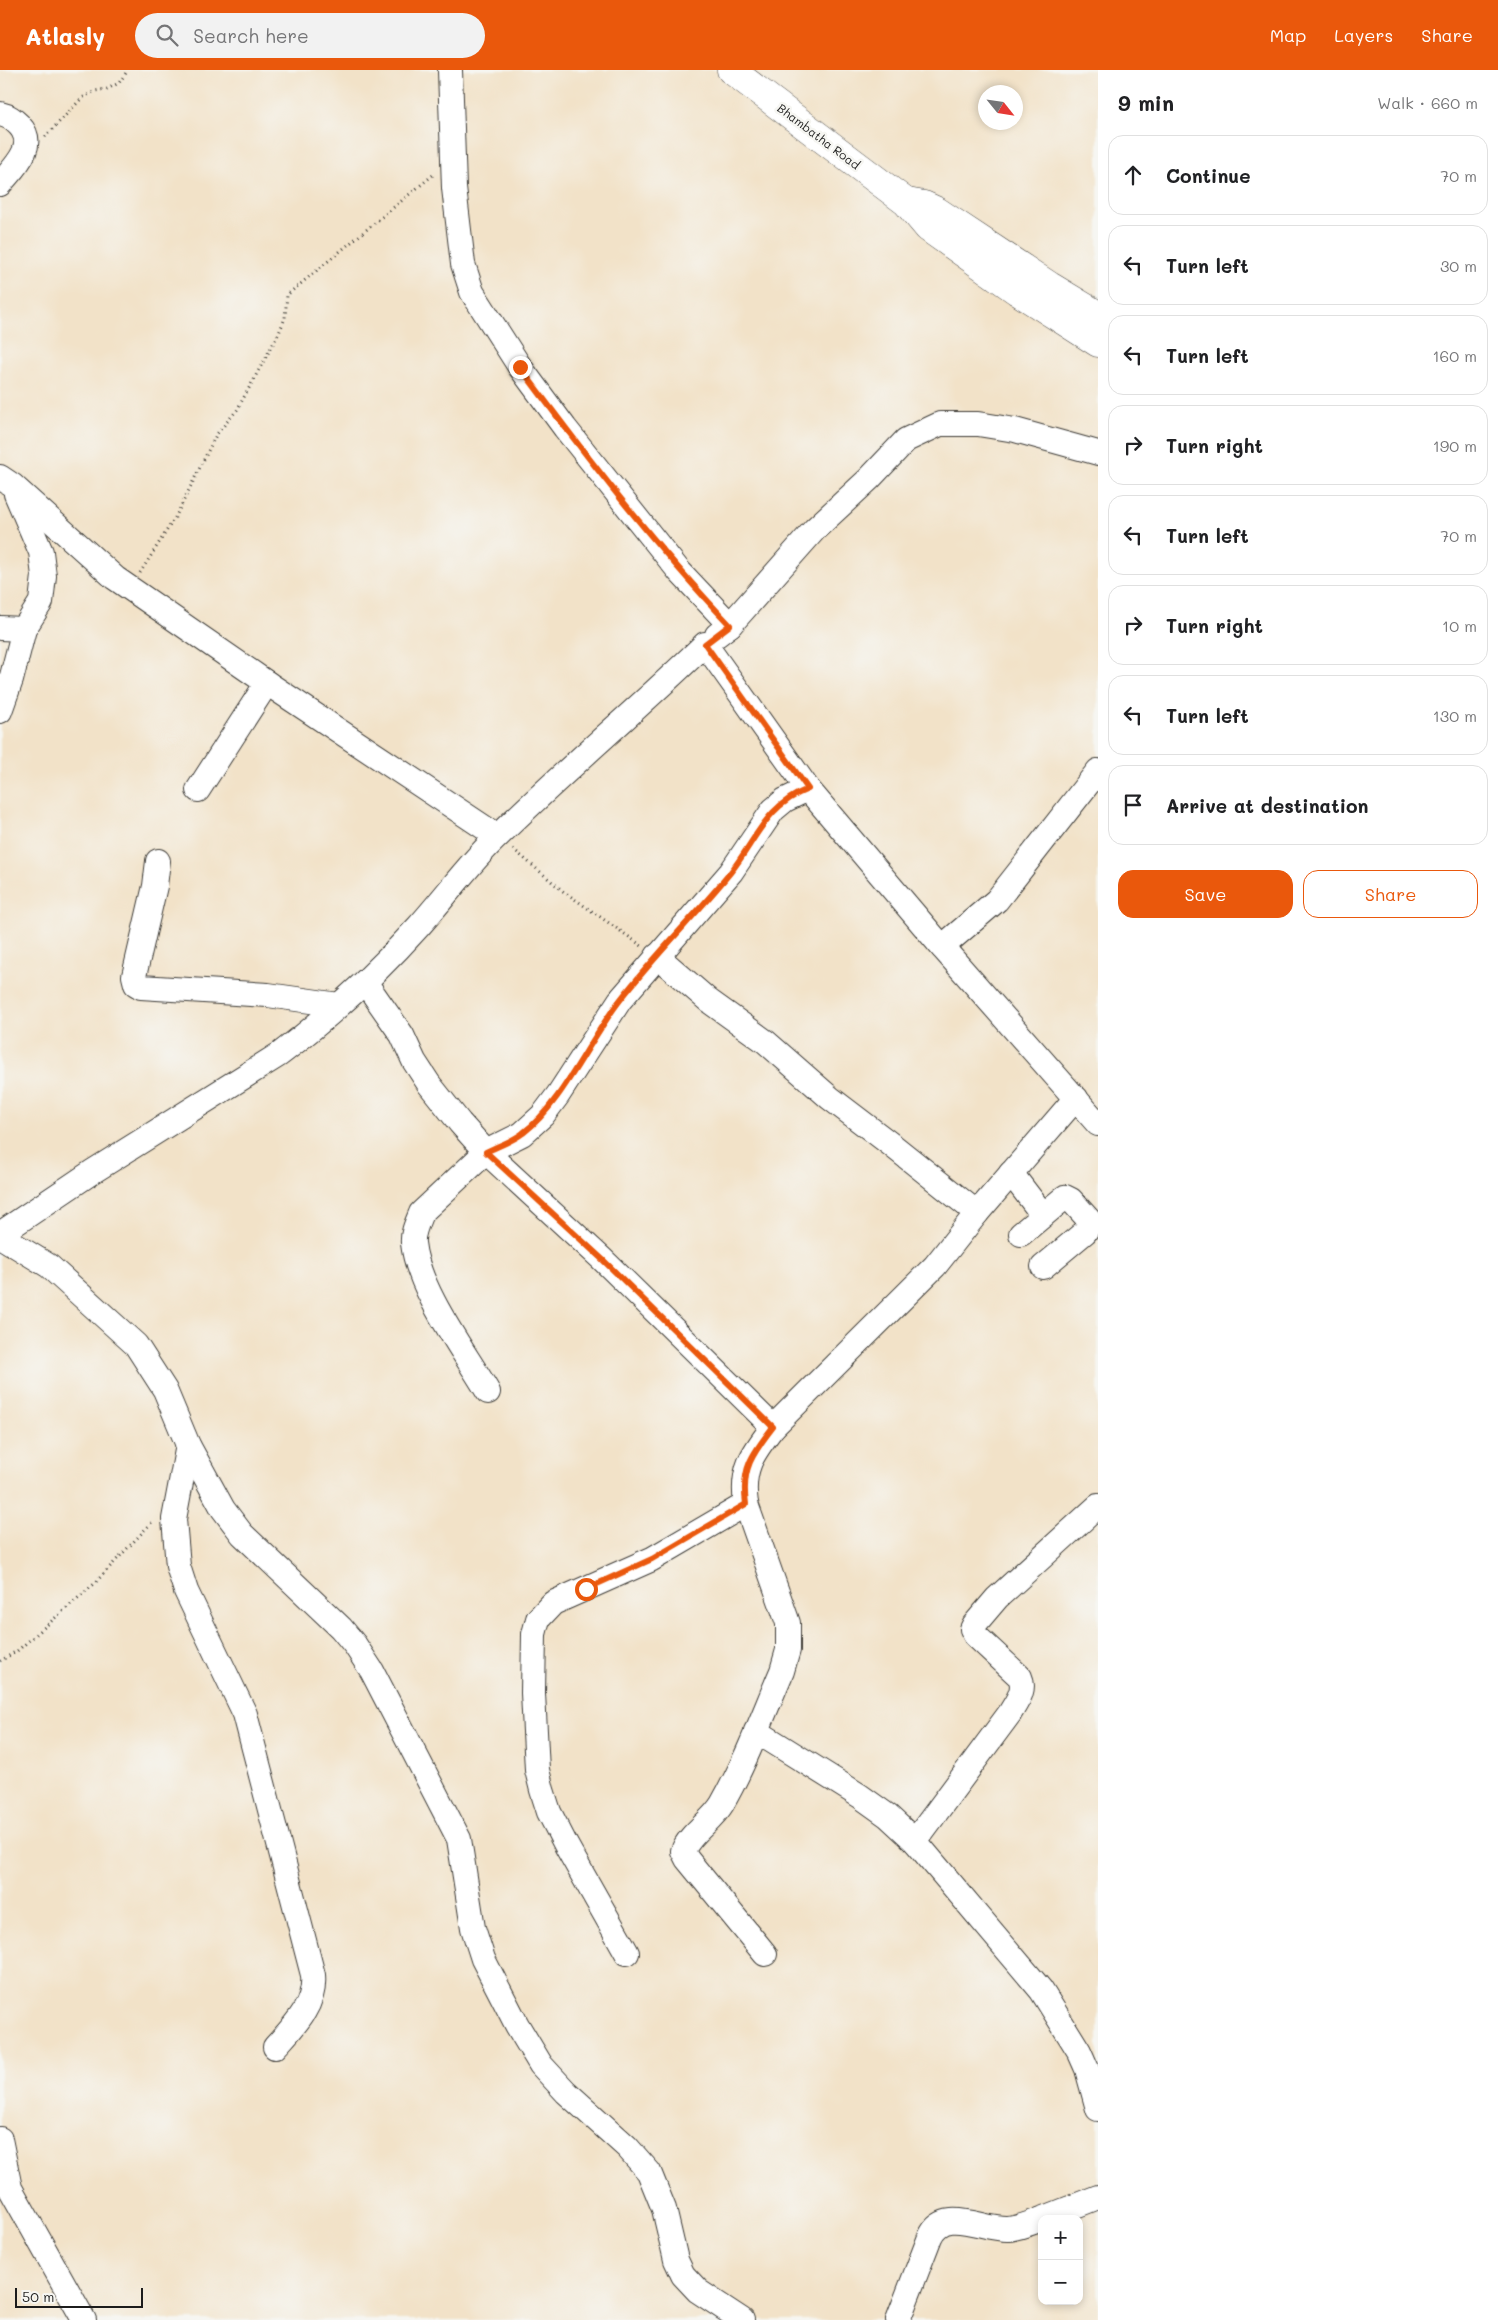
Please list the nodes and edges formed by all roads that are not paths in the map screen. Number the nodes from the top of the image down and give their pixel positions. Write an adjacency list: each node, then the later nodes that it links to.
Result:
1 (450, 70): 10 (street)
2 (731, 70): 5 (main road, Bhambatha Road)
3 (0, 114): 4 (street)
4 (0, 184)
5 (906, 202): 6 (main road); 7 (main road)
6 (1098, 316)
7 (1098, 343)
8 (1098, 453): 10 (street)
9 (6, 481): 12 (street); 14 (street)
10 (730, 625): 13 (street)
11 (0, 628): 12 (street)
12 (24, 629): 15 (street)
13 (705, 644): 17 (street); 19 (street)
14 (267, 682): 18 (street); 19 (street)
15 (0, 711)
16 (1098, 771): 21 (street)
17 (808, 789): 21 (street); 22 (street)
18 (198, 790)
19 (497, 836): 23 (street)
20 (158, 861): 24 (street)
21 (942, 947): 25 (street)
22 (657, 956): 27 (street); 29 (street)
23 (365, 982): 24 (street); 27 (street)
24 (339, 1005): 32 (street)
25 (1076, 1098): 26 (street); 28 (street)
26 (1098, 1124)
27 (486, 1152): 34 (street); 35 (street)
28 (1011, 1173): 29 (street); 30 (street)
29 (977, 1213): 35 (street)
30 (1043, 1215): 31 (street); 33 (street)
31 (1021, 1234)
32 (0, 1235): 36 (street)
33 (1043, 1266)
34 (488, 1392)
35 (773, 1427): 37 (street)
36 (188, 1445): 43 (street); 51 (street)
37 (746, 1504): 39 (street); 41 (street)
38 (1097, 1510): 40 (street)
39 (756, 1731): 40 (street); 42 (street)
40 (915, 1841): 44 (street)
41 (627, 1953)
42 (765, 1954)
43 (275, 2047)
44 (1098, 2109)
45 (0, 2139): 46 (street)
46 (5, 2195): 50 (street)
47 (1098, 2198): 48 (street)
48 (1053, 2215)
49 (1038, 2220): 52 (street)
50 (84, 2320)
51 (742, 2320)
52 (898, 2320)

